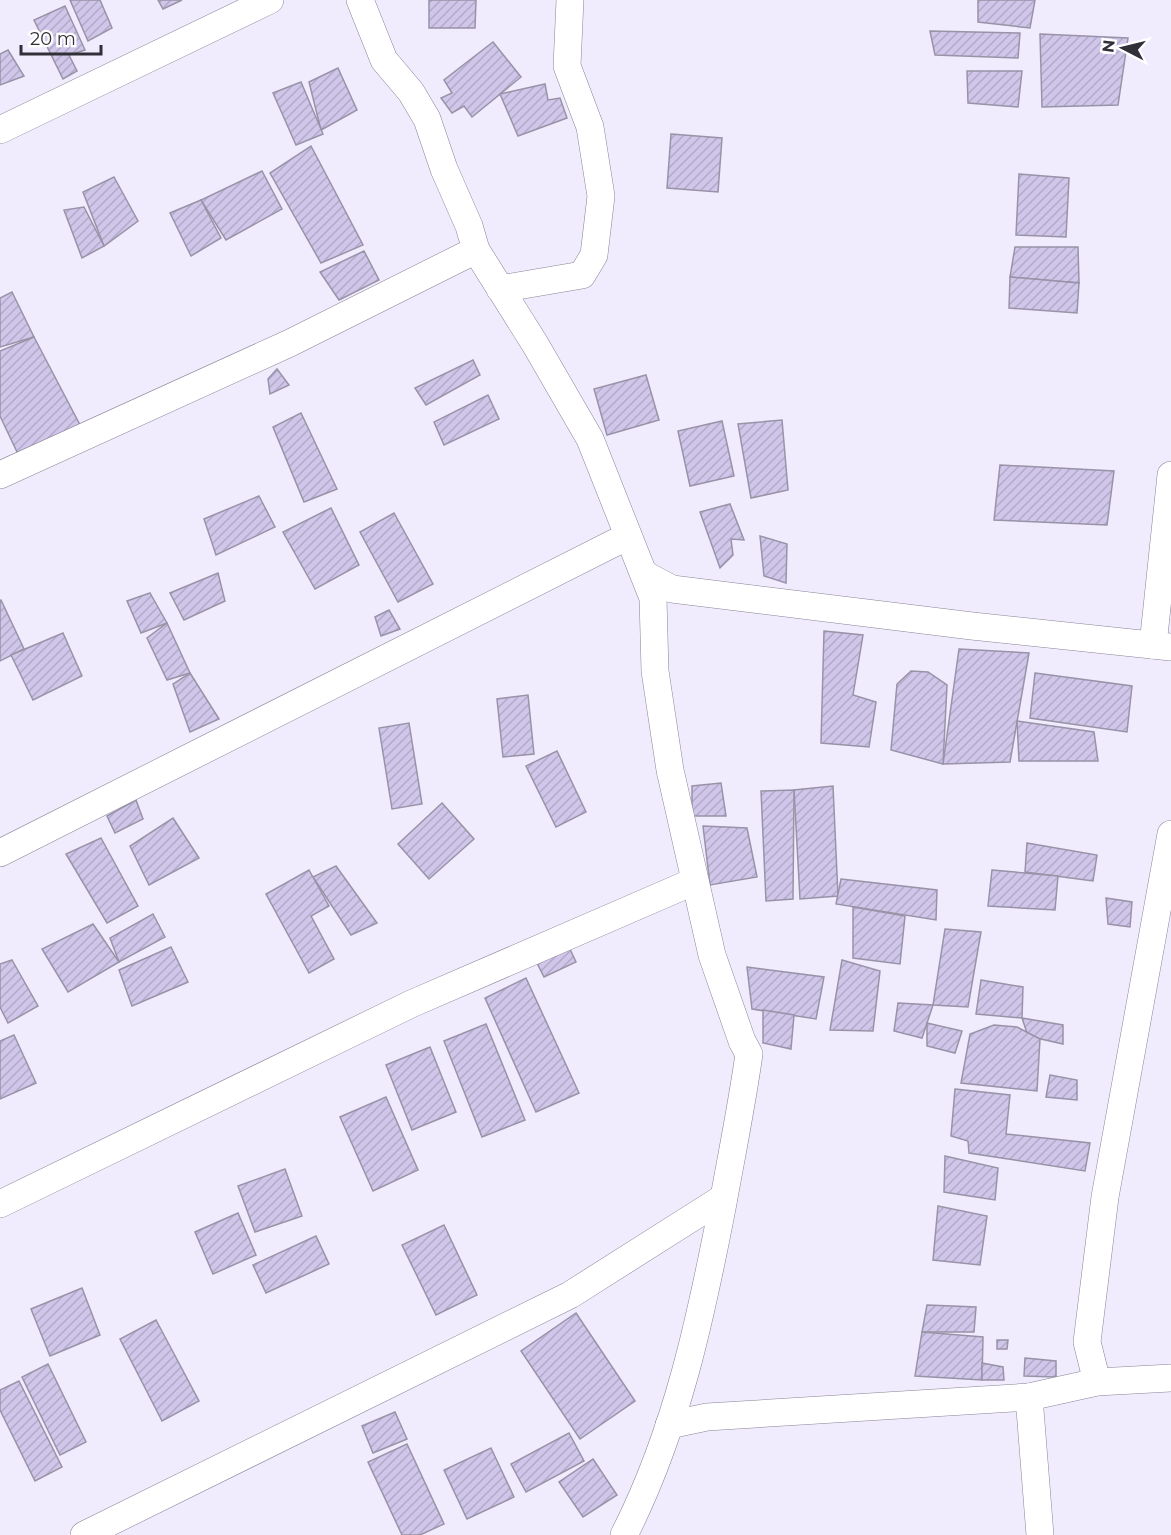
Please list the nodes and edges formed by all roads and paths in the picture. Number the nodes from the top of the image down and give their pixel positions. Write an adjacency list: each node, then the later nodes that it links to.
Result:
1 (270, 0): 4 (street)
2 (360, 0): 5 (street)
3 (570, 0): 6 (street)
4 (0, 130)
5 (476, 250): 6 (street); 8 (street)
6 (500, 289): 9 (street)
7 (1171, 475): 11 (street)
8 (0, 476)
9 (628, 536): 10 (street); 13 (street)
10 (663, 598): 11 (street); 14 (street)
11 (1162, 646)
12 (1171, 834): 18 (street)
13 (0, 853)
14 (695, 881): 15 (street); 16 (street)
15 (723, 1198): 19 (street); 23 (street)
16 (0, 1204)
17 (1171, 1378): 18 (street)
18 (1097, 1382): 20 (street)
19 (681, 1389): 21 (street); 22 (street)
20 (1029, 1396): 21 (street); 25 (street)
21 (707, 1417): 22 (street)
22 (669, 1425): 24 (street)
23 (84, 1535)
24 (624, 1535)
25 (1040, 1535)

